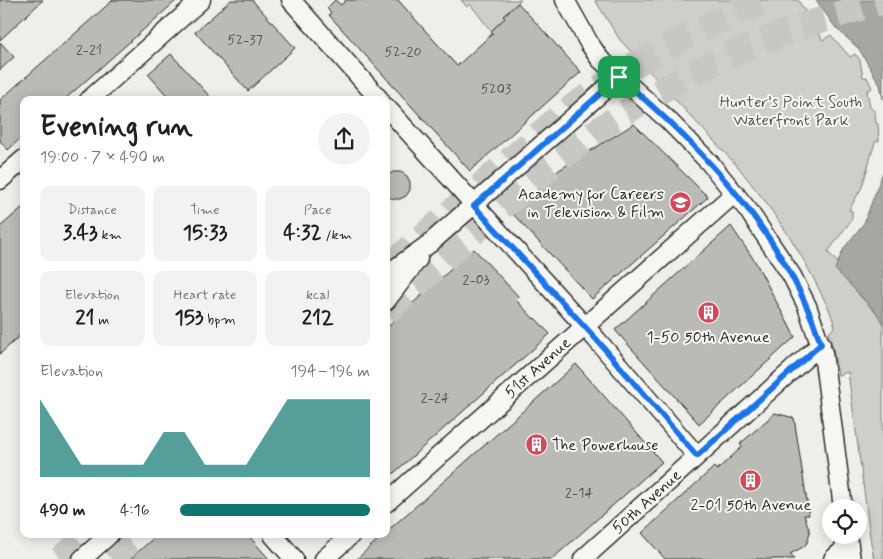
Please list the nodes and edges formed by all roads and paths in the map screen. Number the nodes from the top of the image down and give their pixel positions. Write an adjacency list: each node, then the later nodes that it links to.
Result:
1 (201, 0): 5 (street)
2 (291, 0): 6 (street)
3 (564, 0): 4 (street)
4 (619, 77): 10 (street); 11 (street)
5 (93, 96)
6 (376, 96)
7 (390, 112): 11 (street)
8 (20, 162): 9 (street)
9 (2, 174)
10 (735, 193): 15 (street, 51st Avenue); 16 (street)
11 (474, 206): 12 (street); 15 (street)
12 (429, 244): 13 (street); 14 (street)
13 (390, 272)
14 (390, 296)
15 (585, 327): 17 (street); 18 (street, 51st Avenue)
16 (821, 344): 17 (street, 50th Avenue); 19 (street)
17 (697, 456): 27 (street, 50th Avenue)
18 (390, 499)
19 (843, 499)
20 (106, 538): 24 (street)
21 (276, 538): 25 (street)
22 (348, 538): 26 (street)
23 (849, 546): 28 (street)
24 (82, 559)
25 (294, 559)
26 (324, 559)
27 (583, 559)
28 (833, 559)

